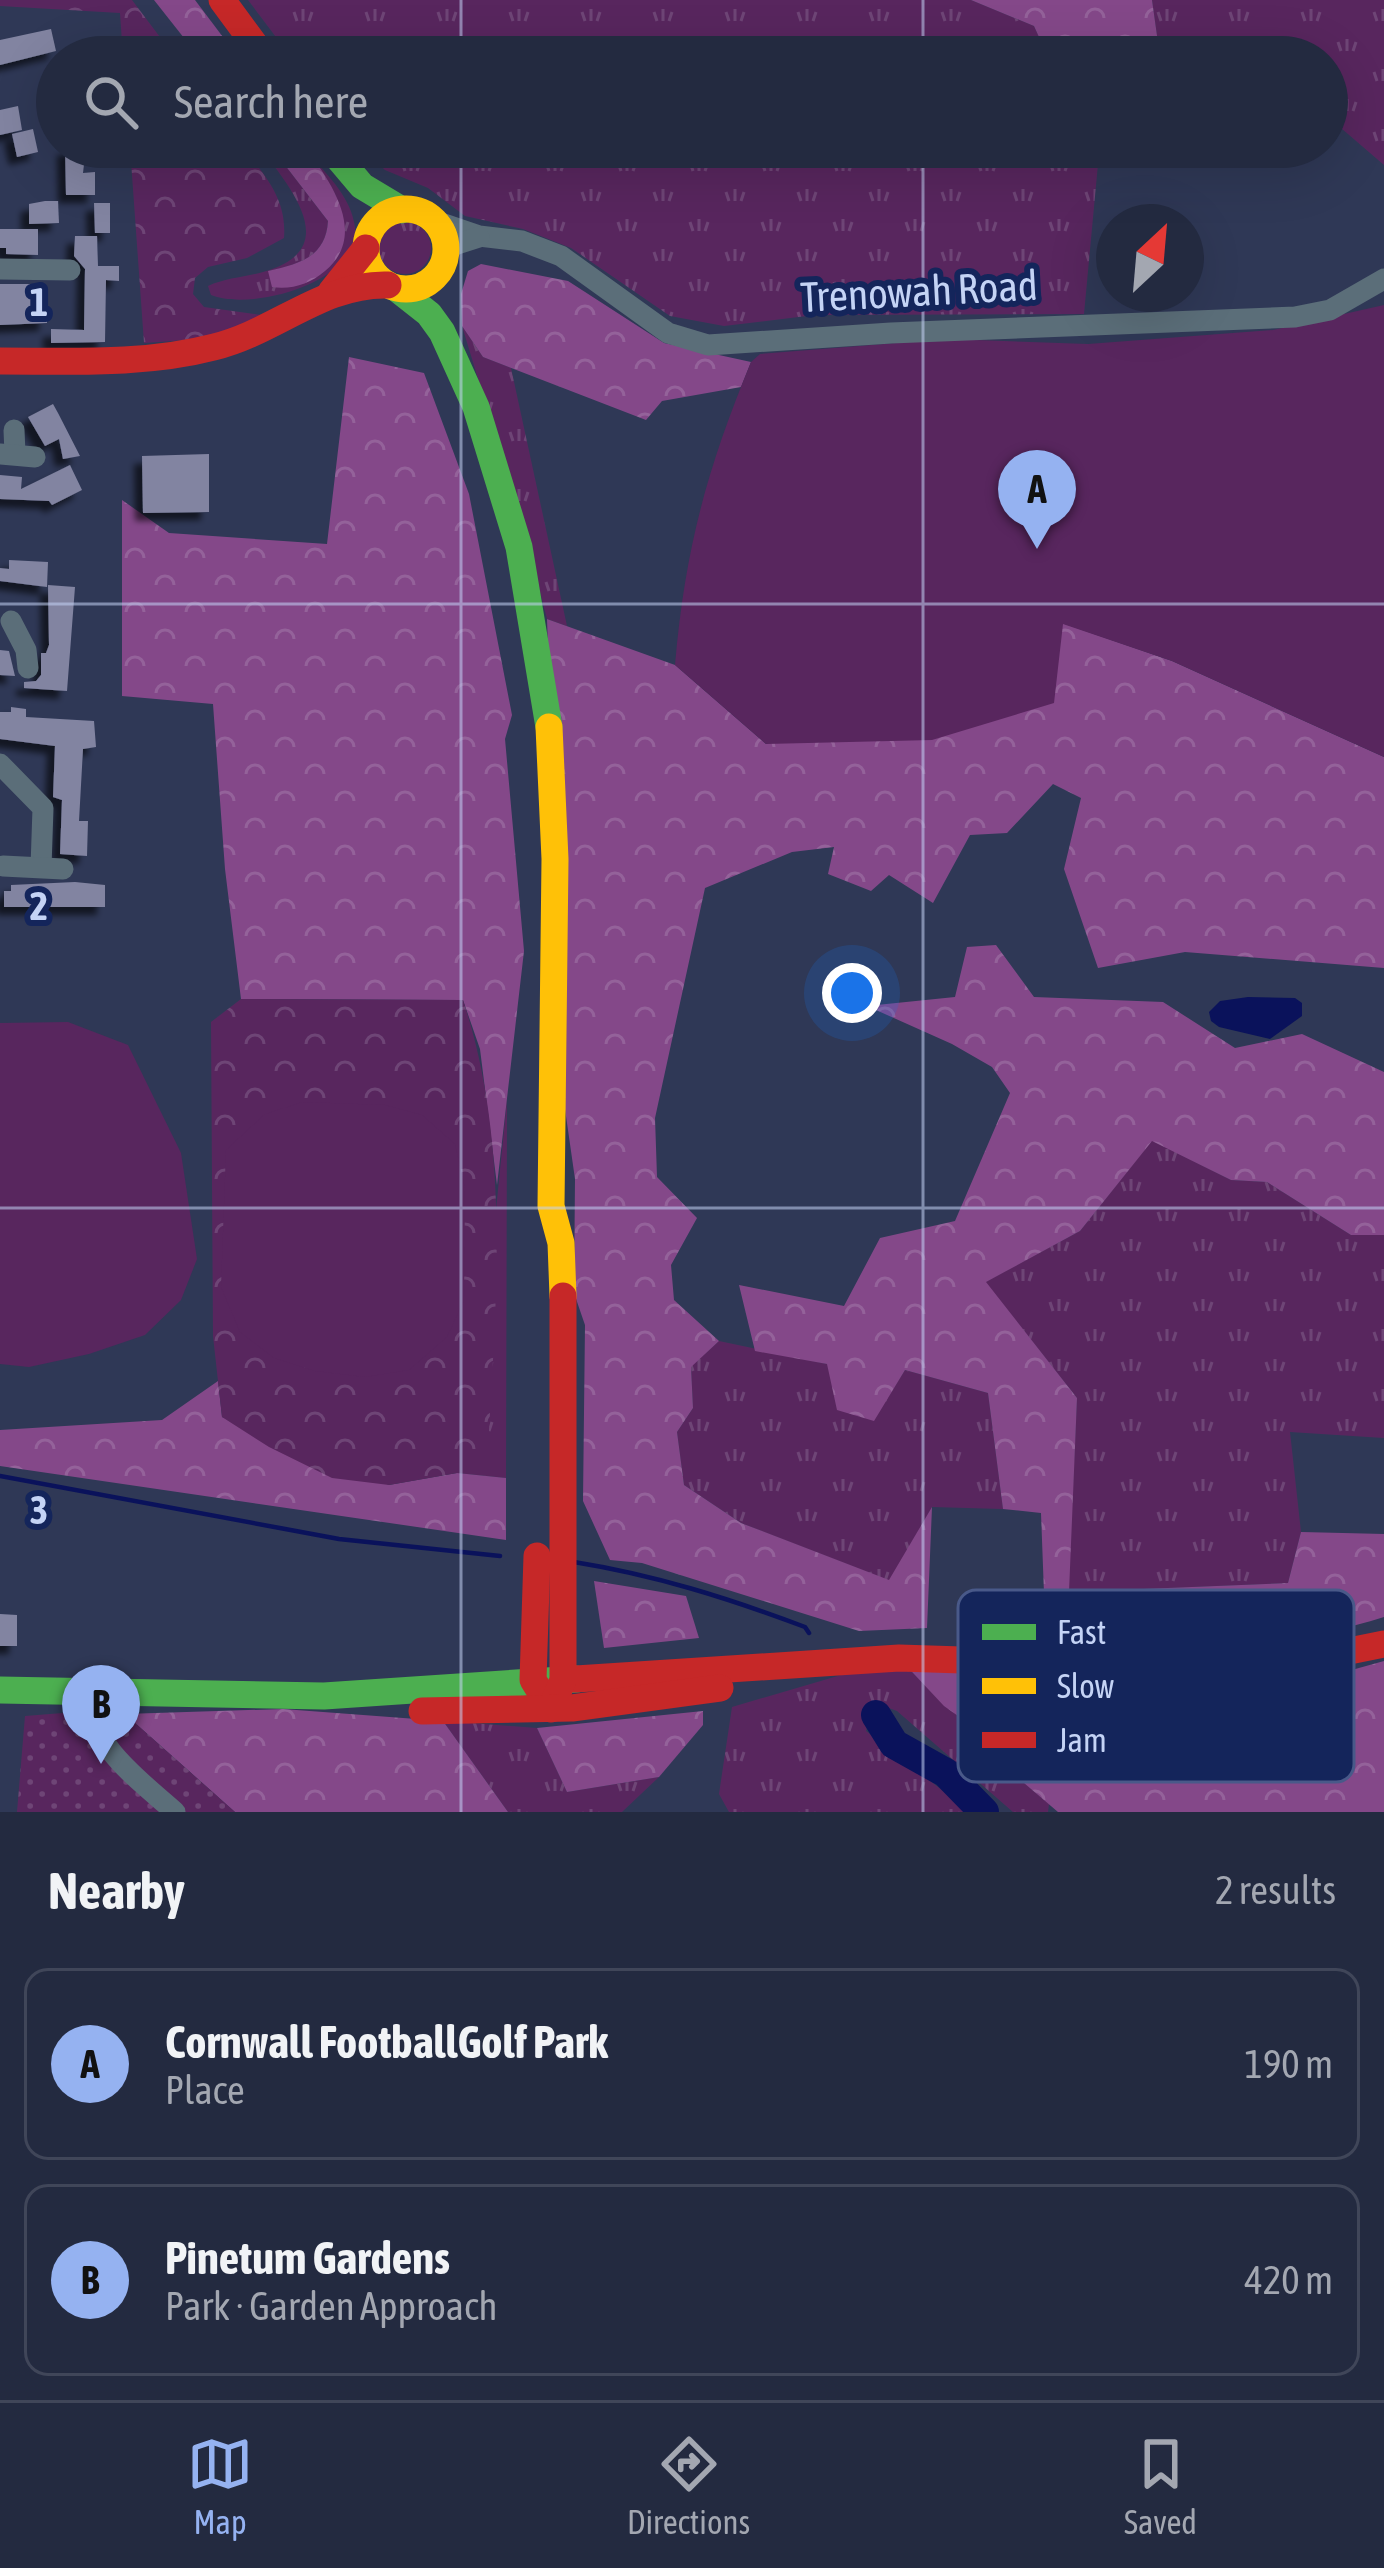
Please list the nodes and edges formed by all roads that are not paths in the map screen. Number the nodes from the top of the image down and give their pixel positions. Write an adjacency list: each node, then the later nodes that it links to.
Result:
1 (222, 0): 2 (main road)
2 (248, 36)
3 (345, 168): 4 (main road)
4 (349, 174): 5 (main road); 8 (main road)
5 (402, 209): 6 (main road); 8 (main road)
6 (435, 221): 7 (street, Trenowah Road); 9 (main road)
7 (479, 236): 9 (street); 12 (street, Trenowah Road)
8 (367, 245): 13 (main road); 14 (main road)
9 (446, 256): 13 (main road); 15 (main road)
10 (0, 268): 11 (street)
11 (70, 271)
12 (1384, 279)
13 (392, 286): 14 (main road); 15 (main road)
14 (331, 292): 16 (main road)
15 (442, 332): 23 (main road)
16 (0, 361)
17 (14, 430): 18 (street)
18 (17, 455)
19 (12, 619): 20 (street)
20 (28, 668)
21 (0, 764): 22 (street)
22 (3, 866)
23 (551, 1206): 28 (main road); 29 (main road)
24 (1384, 1643): 25 (main road)
25 (1354, 1650)
26 (958, 1660): 27 (main road)
27 (802, 1662): 29 (main road); 33 (main road)
28 (533, 1680): 29 (main road); 31 (main road); 33 (main road)
29 (563, 1680): 33 (main road)
30 (0, 1690): 32 (main road)
31 (324, 1696): 32 (main road); 33 (main road)
32 (88, 1701): 34 (street)
33 (551, 1709)
34 (176, 1812)

